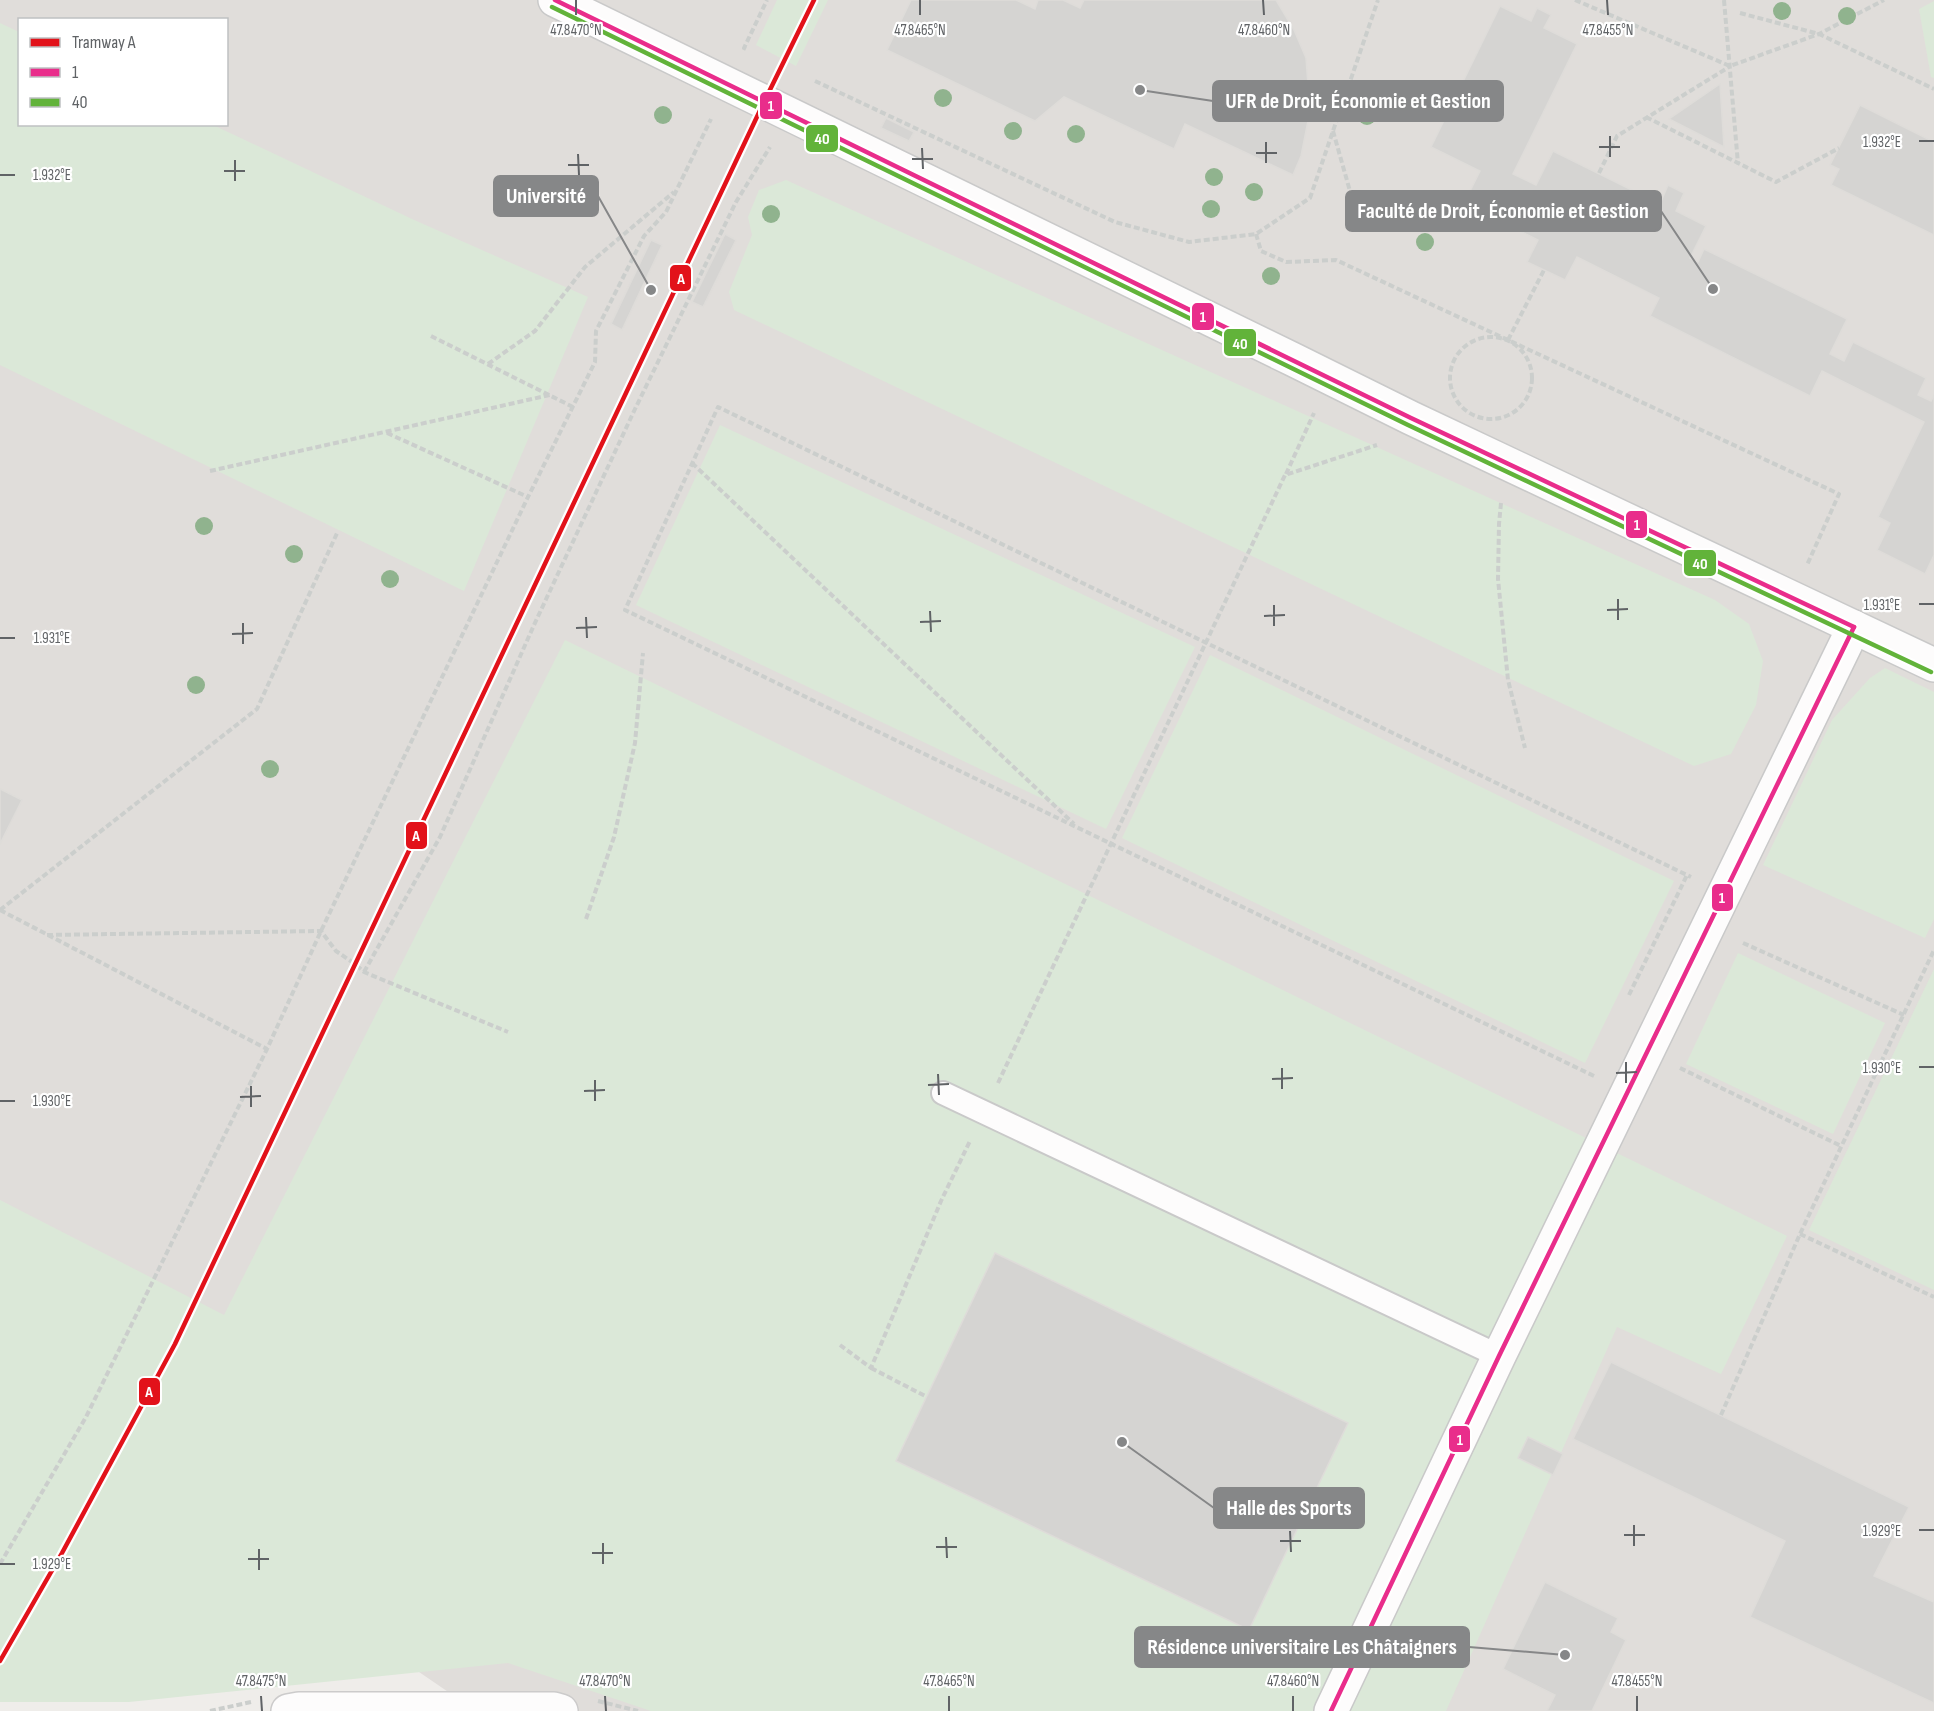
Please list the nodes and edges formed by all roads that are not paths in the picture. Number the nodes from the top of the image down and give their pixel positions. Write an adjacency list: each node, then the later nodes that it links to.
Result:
1 (555, 0): 2 (street)
2 (1854, 627): 3 (street); 5 (street)
3 (1934, 665)
4 (943, 1093): 5 (lane)
5 (1499, 1356): 8 (street)
6 (288, 1711): 7 (street)
7 (561, 1711)
8 (1331, 1711)

